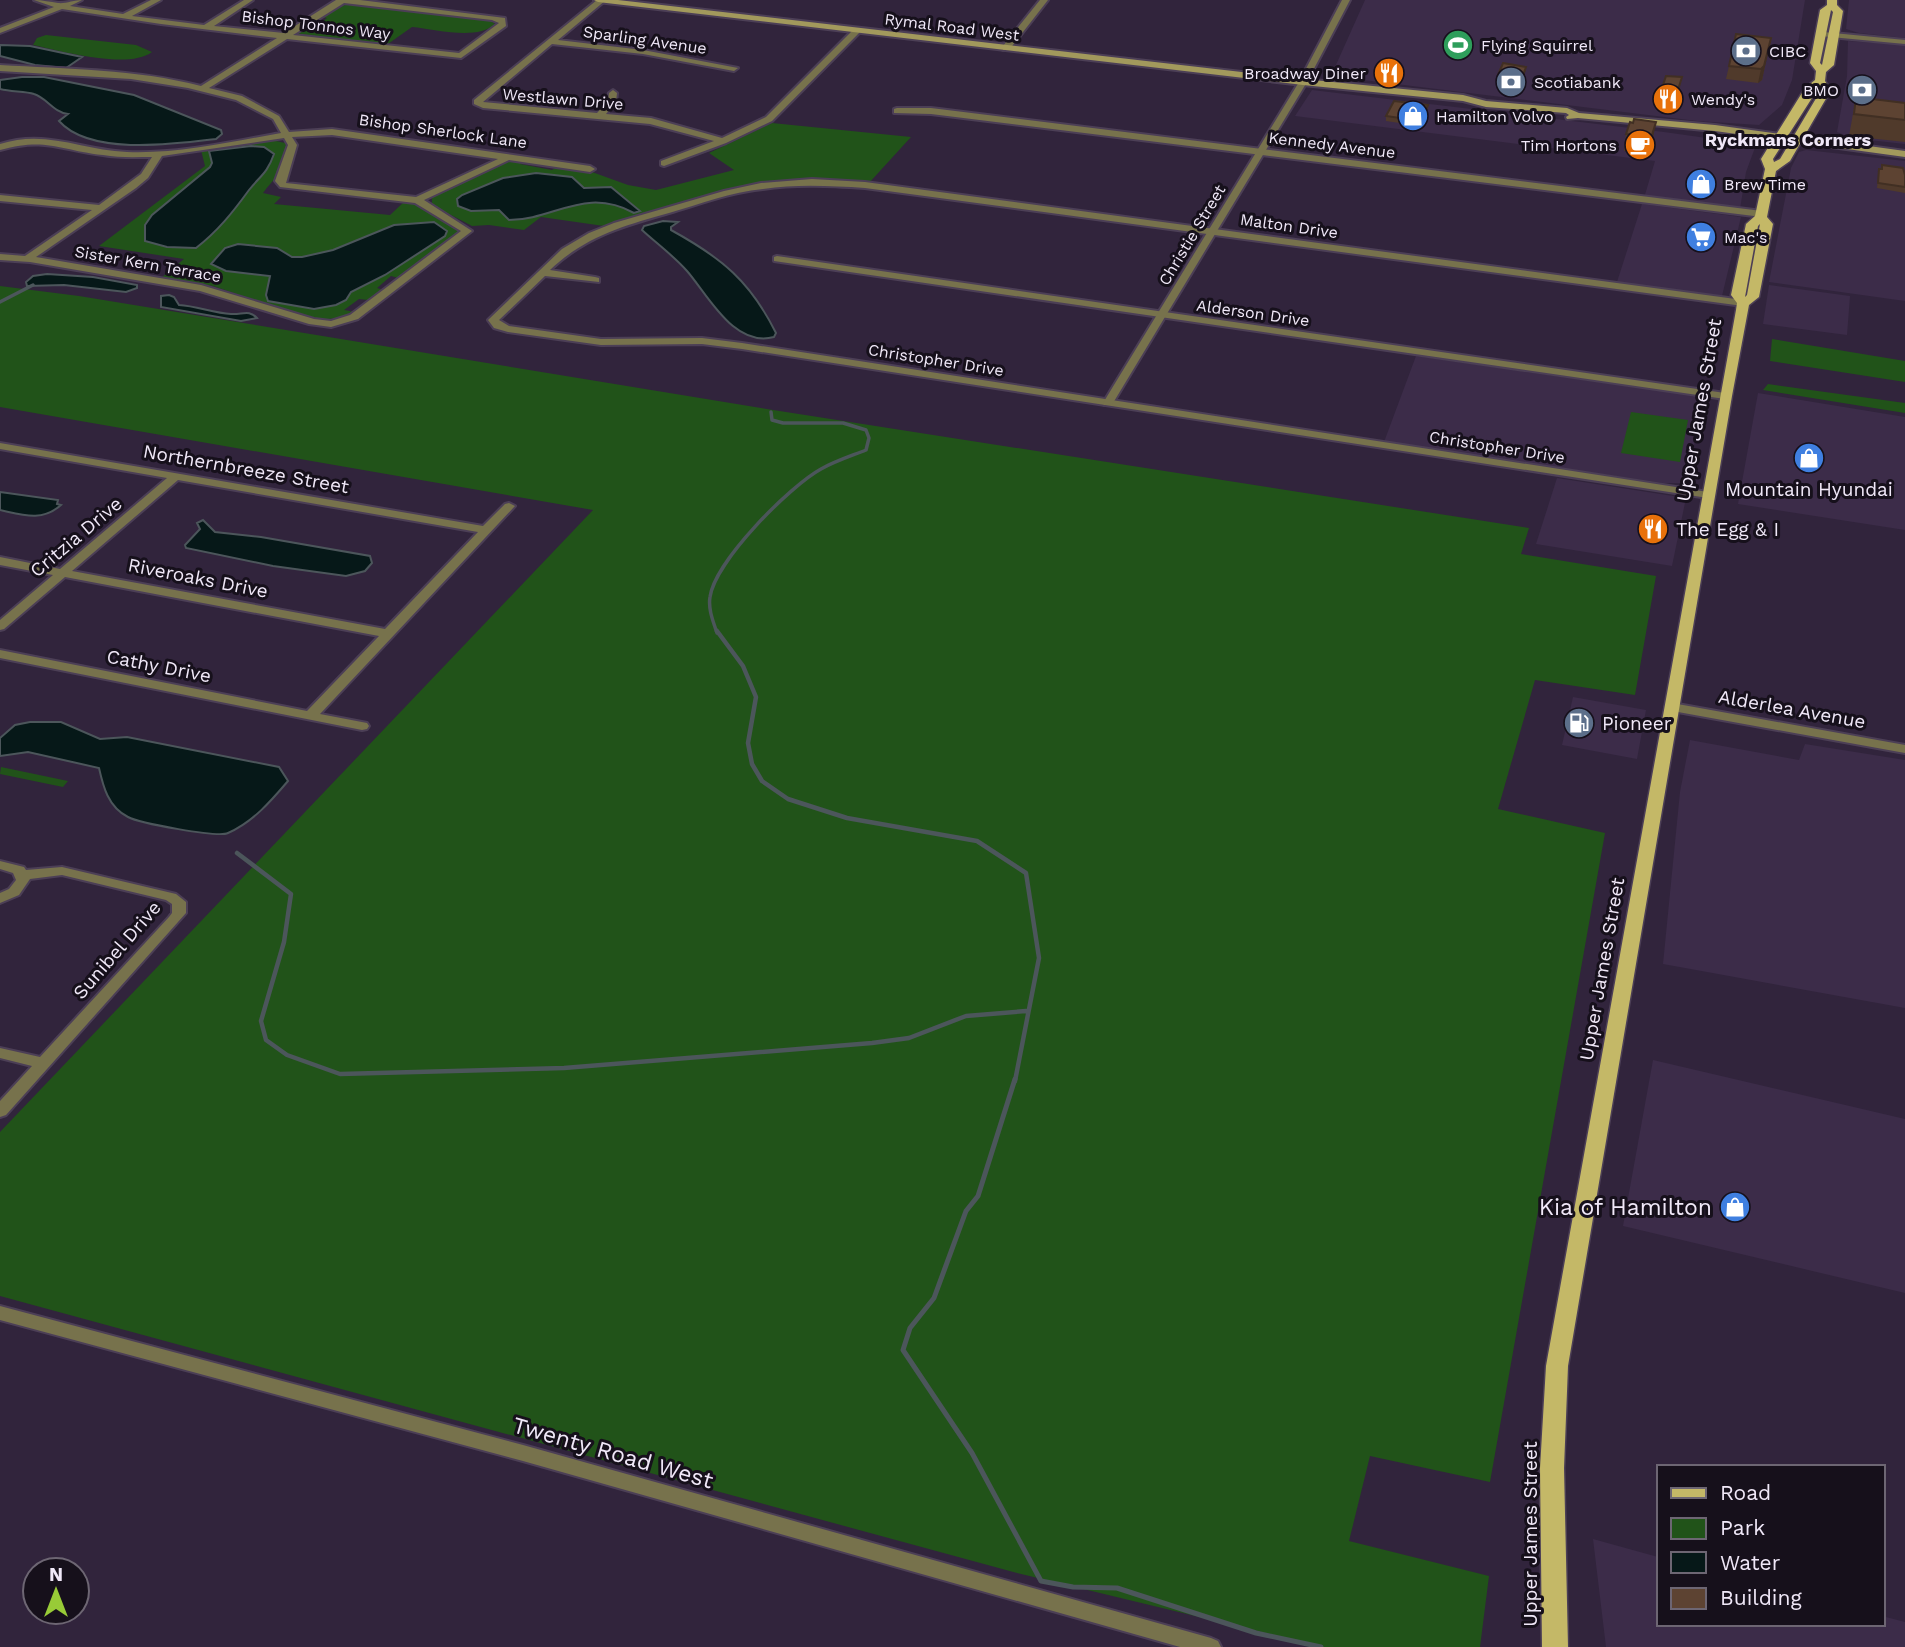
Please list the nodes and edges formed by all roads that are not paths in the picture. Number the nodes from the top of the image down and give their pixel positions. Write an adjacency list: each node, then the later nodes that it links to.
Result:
1 (38, 0): 10 (street, Bishop Tonnos Way)
2 (78, 0): 10 (street)
3 (157, 0): 11 (street)
4 (249, 0): 12 (street)
5 (342, 0): 17 (street); 17 (street, Bishop Tonnos Way)
6 (600, 0): 13 (main road, Rymal Road West); 18 (street, Westlawn Drive)
7 (1044, 0): 20 (street)
8 (1346, 0): 24 (street, Christie Street)
9 (1832, 3): 15 (main road, Upper James Street); 16 (main road, Upper James Street)
10 (64, 7): 11 (street, Bishop Tonnos Way); 14 (street)
11 (127, 15): 12 (street, Bishop Tonnos Way)
12 (206, 27): 17 (street, Bishop Tonnos Way)
13 (858, 30): 20 (main road, Rymal Road West); 31 (street)
14 (0, 31)
15 (1820, 34): 16 (street); 23 (main road, Upper James Street)
16 (1836, 35): 19 (street); 23 (main road, Upper James Street)
17 (285, 37): 25 (street)
18 (552, 42): 22 (street, Sparling Avenue); 28 (street, Westlawn Drive)
19 (1905, 42)
20 (1006, 48): 24 (main road, Rymal Road West)
21 (0, 68): 25 (street)
22 (734, 68)
23 (1821, 76): 30 (main road, Upper James Street); 32 (main road, Upper James Street)
24 (1303, 82): 30 (main road, Rymal Road West); 34 (street, Christie Street)
25 (204, 87): 29 (street)
26 (613, 93): 28 (street)
27 (897, 111): 34 (street, Kennedy Avenue)
28 (599, 116): 31 (street, Westlawn Drive)
29 (290, 134): 35 (street, Bishop Sherlock Lane); 37 (street, Bishop Sherlock Lane); 43 (street)
30 (1780, 139): 32 (main road, Rymal Road West); 40 (main road, Upper James Street)
31 (723, 141): 38 (street)
32 (1795, 141): 36 (main road, Rymal Road West); 40 (main road, Upper James Street)
33 (0, 147): 35 (street, Bishop Sherlock Lane)
34 (1261, 152): 45 (street, Kennedy Avenue); 46 (street, Christie Street)
35 (159, 153): 44 (street)
36 (1905, 154)
37 (511, 156): 39 (street, Bishop Sherlock Lane); 43 (street)
38 (664, 163)
39 (590, 169)
40 (1772, 169): 45 (main road, Upper James Street)
41 (789, 184): 46 (street, Malton Drive); 50 (street, Christopher Drive)
42 (0, 198): 44 (street)
43 (417, 200): 48 (street, Sister Kern Terrace)
44 (98, 208): 48 (street)
45 (1762, 216): 52 (main road, Upper James Street)
46 (1212, 232): 52 (street, Malton Drive); 53 (street, Christie Street)
47 (0, 257): 48 (street, Sister Kern Terrace)
48 (27, 259)
49 (777, 259): 53 (street, Alderson Drive)
50 (541, 272): 51 (street); 55 (street, Christopher Drive)
51 (595, 280)
52 (1743, 303): 54 (main road, Upper James Street)
53 (1162, 316): 54 (street, Alderson Drive); 55 (street, Christie Street)
54 (1725, 396): 58 (main road, Upper James Street)
55 (1108, 403): 58 (street, Christopher Drive)
56 (0, 446): 57 (street, Northernbreeze Street)
57 (176, 476): 60 (street, Northernbreeze Street); 62 (street, Critzia Drive)
58 (1708, 495): 66 (main road, Upper James Street)
59 (509, 506): 60 (street)
60 (486, 530): 64 (street)
61 (0, 561): 62 (street, Riveroaks Drive)
62 (63, 573): 63 (street, Critzia Drive); 64 (street, Riveroaks Drive)
63 (0, 626)
64 (389, 634): 67 (street)
65 (0, 654): 67 (street, Cathy Drive)
66 (1672, 706): 69 (street, Alderlea Avenue); 78 (main road, Upper James Street)
67 (310, 716): 68 (street, Cathy Drive)
68 (362, 726)
69 (1905, 749)
70 (0, 865): 71 (street)
71 (23, 875): 72 (street); 74 (street, Sunibel Drive)
72 (0, 898)
73 (0, 1053): 74 (street)
74 (44, 1063): 75 (street, Sunibel Drive)
75 (0, 1111)
76 (0, 1312): 77 (street, Twenty Road West)
77 (1211, 1647)
78 (1555, 1647)

